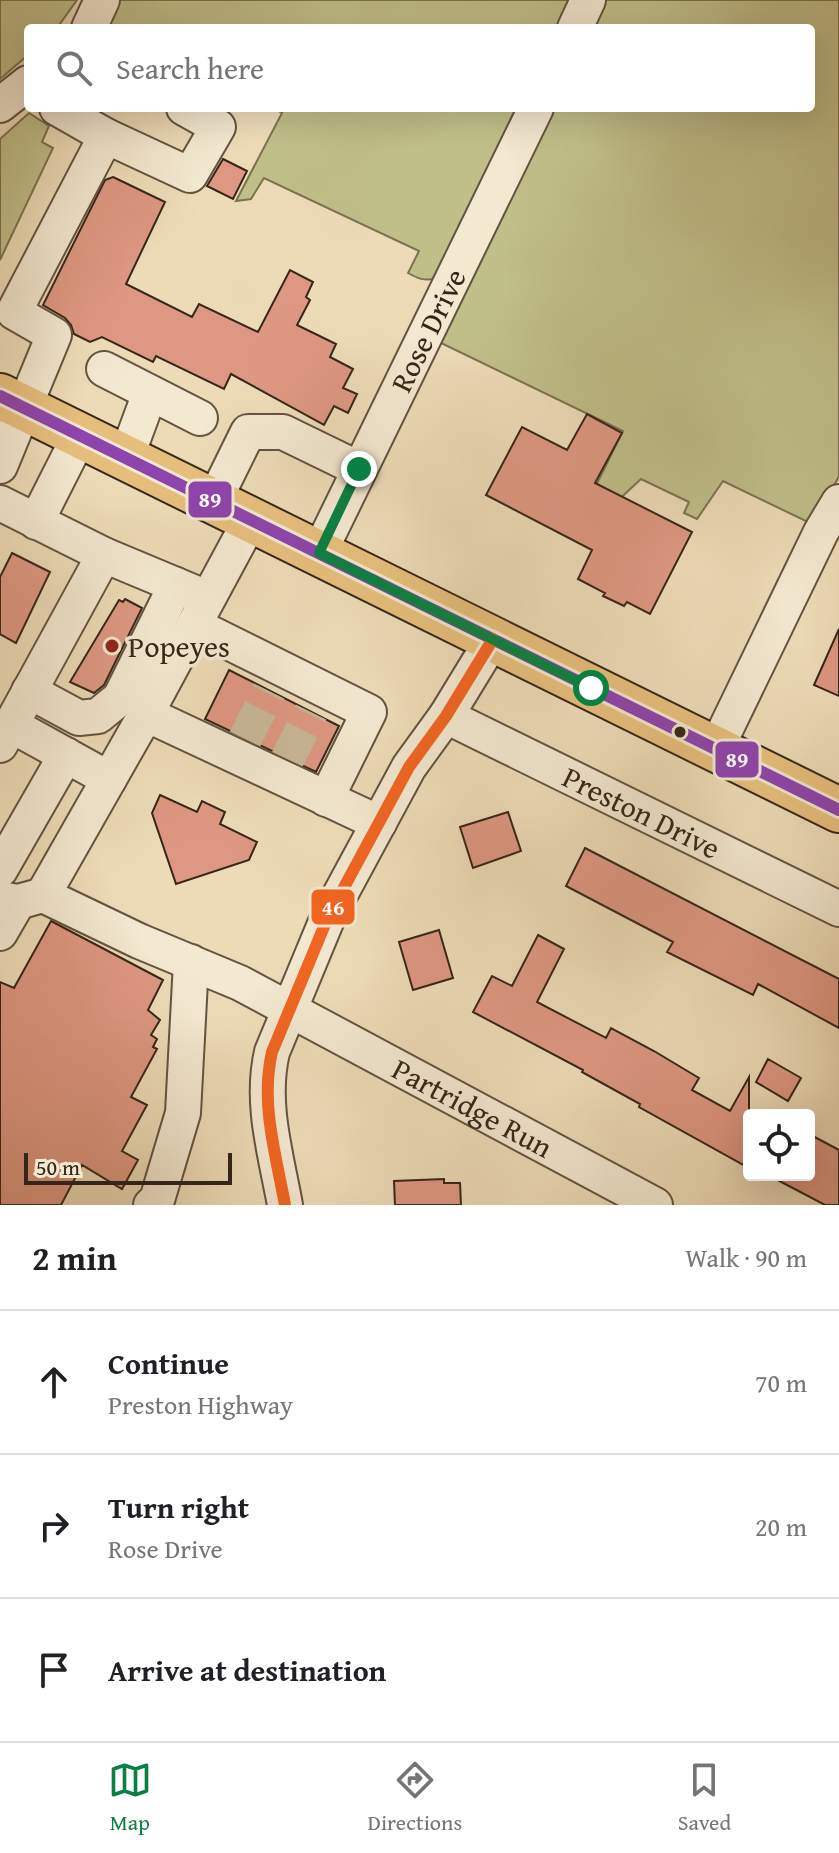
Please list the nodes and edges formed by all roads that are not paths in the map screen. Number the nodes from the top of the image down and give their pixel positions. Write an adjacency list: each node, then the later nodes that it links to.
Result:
1 (102, 0): 3 (street)
2 (588, 0): 4 (street)
3 (91, 24)
4 (577, 24)
5 (64, 112): 8 (street)
6 (191, 112): 8 (street)
7 (534, 112): 16 (street, Rose Drive)
8 (106, 136): 11 (street)
9 (104, 369): 10 (street)
10 (150, 393): 12 (street); 14 (street)
11 (13, 402): 13 (main road); 15 (street)
12 (200, 418)
13 (80, 435): 14 (main road); 20 (street)
14 (126, 458): 19 (main road)
15 (0, 466)
16 (359, 469): 19 (street); 21 (street, Rose Drive)
17 (839, 502): 30 (street)
18 (0, 503): 20 (street)
19 (232, 510): 21 (main road); 24 (street)
20 (36, 522): 22 (street)
21 (319, 553): 25 (main road)
22 (104, 555): 23 (street); 26 (street)
23 (176, 585): 24 (street); 26 (street)
24 (201, 612): 27 (street); 33 (street)
25 (493, 639): 28 (street); 30 (main road)
26 (29, 691): 29 (street)
27 (146, 714): 32 (street); 33 (street)
28 (446, 716): 35 (street); 38 (street, Preston Drive)
29 (6, 735): 31 (street)
30 (716, 749): 34 (main road)
31 (66, 755): 32 (street); 36 (street)
32 (109, 779): 37 (street)
33 (326, 799): 35 (street)
34 (839, 810)
35 (379, 823): 41 (street)
36 (6, 860): 37 (street, Partridge Run)
37 (29, 892): 39 (street); 40 (street, Partridge Run)
38 (839, 909)
39 (0, 933)
40 (191, 962): 41 (street, Partridge Run); 42 (street)
41 (289, 1008): 43 (street); 44 (street, Partridge Run)
42 (151, 1205)
43 (285, 1205)
44 (655, 1205)

